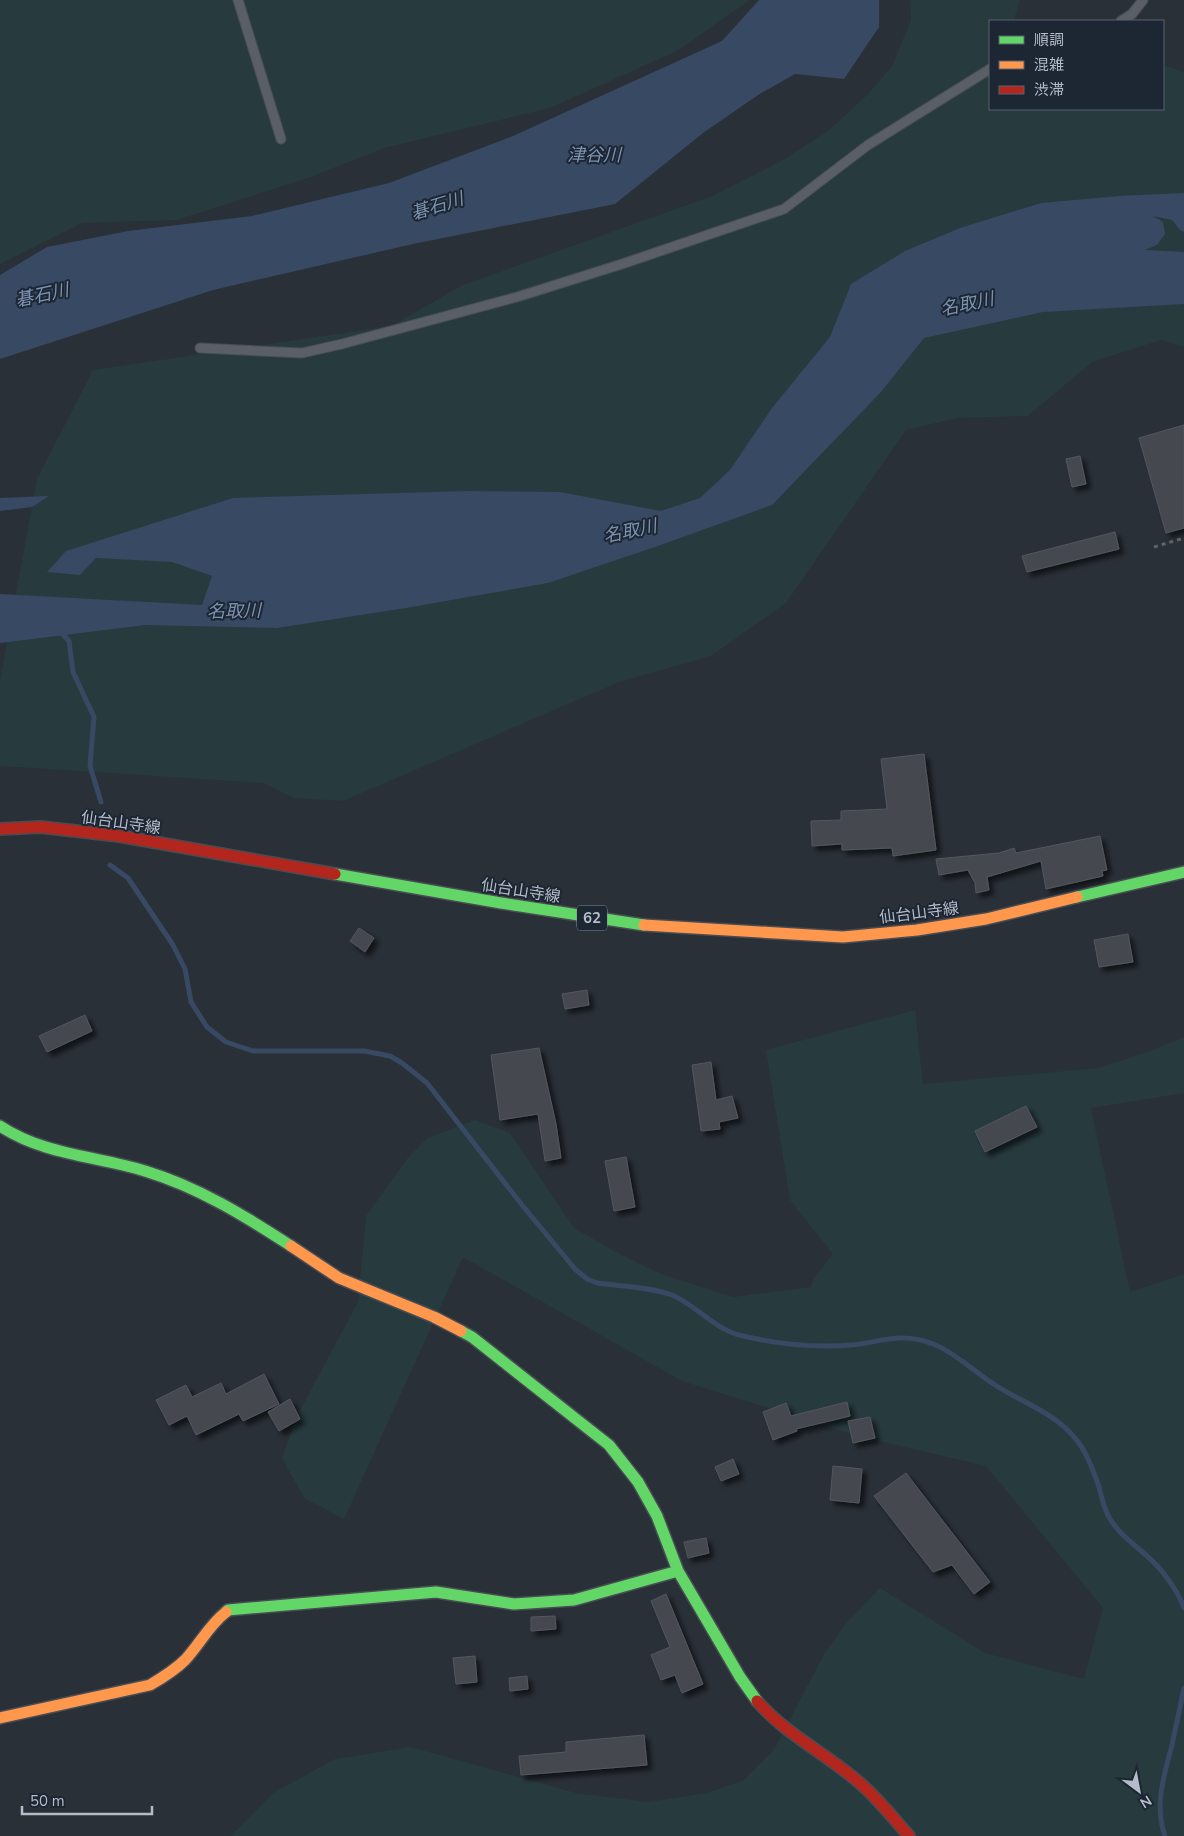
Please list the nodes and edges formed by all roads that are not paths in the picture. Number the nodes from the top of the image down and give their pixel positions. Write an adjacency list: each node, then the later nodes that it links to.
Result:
1 (238, 0): 5 (lane)
2 (1143, 0): 3 (lane)
3 (1123, 20)
4 (989, 70): 6 (lane)
5 (281, 140)
6 (200, 348)
7 (0, 829): 8 (street, 仙台山寺線 / 62)
8 (1184, 872)
9 (0, 1126): 10 (street)
10 (678, 1571): 11 (street); 12 (street)
11 (0, 1718)
12 (909, 1836)

